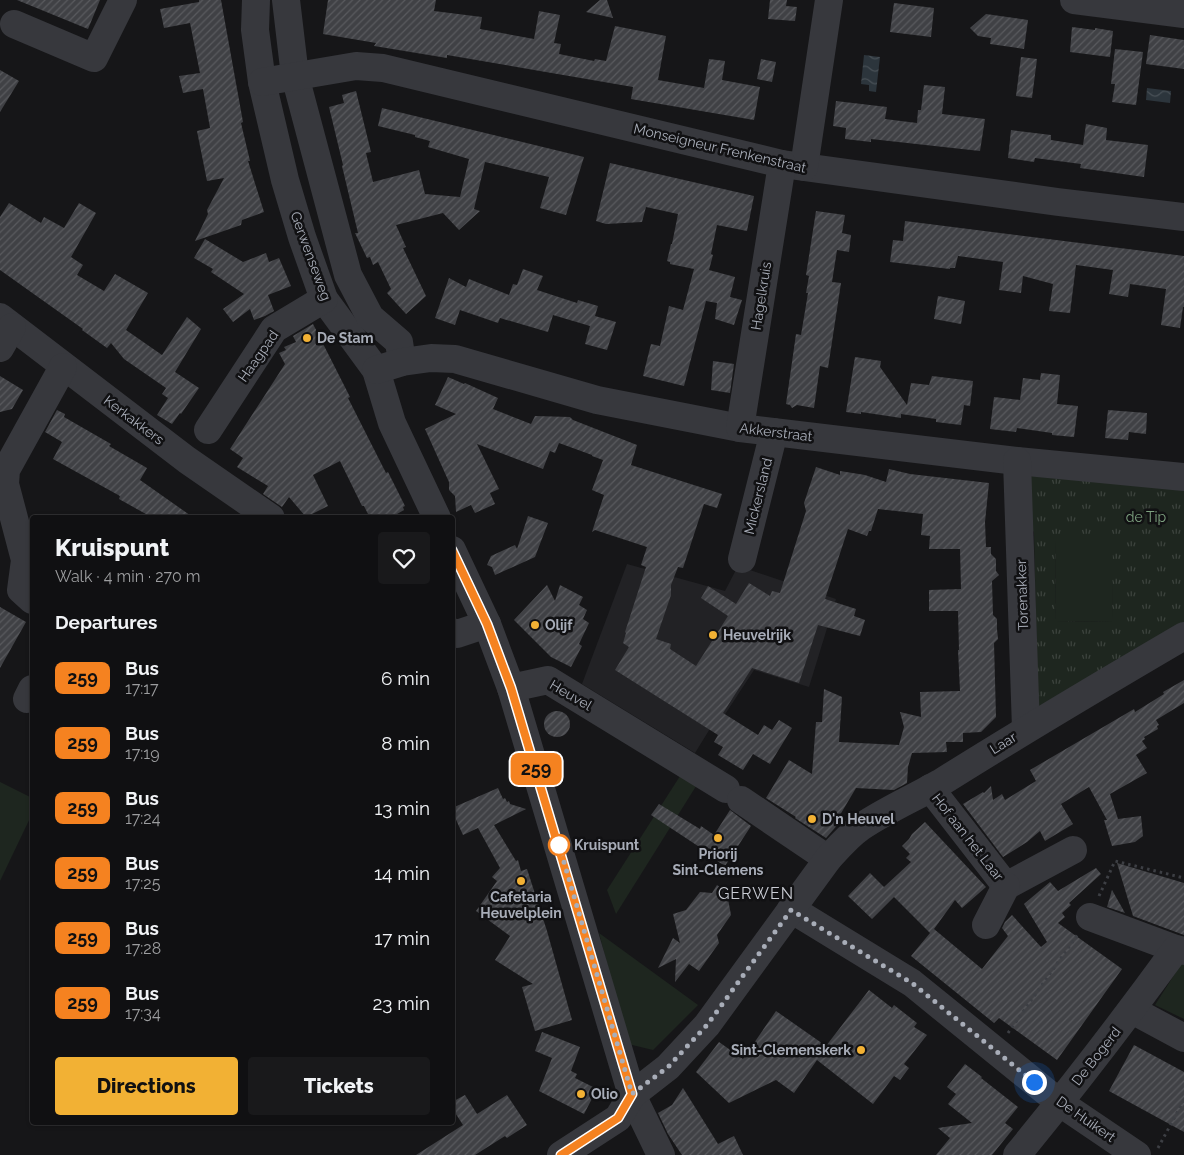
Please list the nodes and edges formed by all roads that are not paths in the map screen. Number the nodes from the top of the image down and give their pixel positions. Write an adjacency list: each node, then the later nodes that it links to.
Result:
1 (123, 0): 7 (street)
2 (256, 0): 9 (street, Gerwenseweg)
3 (286, 0): 8 (street, Gerwenseweg)
4 (828, 0): 10 (street, Hagelkruis)
5 (1074, 0): 6 (street)
6 (1184, 14)
7 (14, 24)
8 (295, 76): 9 (street, Monseigneur Frenkenstraat); 10 (street, Monseigneur Frenkenstraat); 14 (street, Gerwenseweg)
9 (262, 82): 12 (street, Gerwenseweg)
10 (793, 166): 11 (street, Monseigneur Frenkenstraat); 17 (street, Hagelkruis)
11 (1184, 217)
12 (324, 299): 16 (street, Gerwenseweg); 18 (street, Haagpad)
13 (4, 331): 15 (street, Kerkakkers)
14 (402, 362): 16 (street, Akkerstraat); 17 (street, Akkerstraat)
15 (63, 367): 22 (street, Kerkakkers); 26 (street)
16 (376, 370): 23 (street, Gerwenseweg)
17 (740, 428): 19 (street, Akkerstraat)
18 (208, 430)
19 (774, 432): 20 (street, Akkerstraat); 25 (street, Mickersland)
20 (1017, 461): 21 (street, Akkerstraat); 31 (street, Torenakker)
21 (1184, 477)
22 (267, 515)
23 (436, 515)
24 (455, 556): 27 (street)
25 (742, 559)
26 (30, 598)
27 (487, 624): 28 (street); 30 (street)
28 (455, 633)
29 (1184, 636): 31 (street, Laar)
30 (511, 688): 34 (street, Heuvel); 42 (street)
31 (1026, 729): 32 (street, Laar)
32 (930, 788): 34 (street, Laar); 35 (street, Hof aan het Laar)
33 (1073, 850): 35 (street, Hof aan het Laar)
34 (828, 859): 36 (street)
35 (1006, 886): 38 (street, Hof aan het Laar)
36 (791, 910): 42 (street); 43 (street, De Huikert)
37 (1090, 917): 39 (street, De Bogerd)
38 (986, 925)
39 (1180, 950): 40 (street, De Bogerd)
40 (1132, 1010): 41 (street); 43 (street, De Bogerd)
41 (1184, 1038)
42 (632, 1094): 44 (street); 45 (street)
43 (1060, 1102): 46 (street, De Bogerd); 47 (street, De Huikert)
44 (561, 1155)
45 (661, 1155)
46 (1017, 1155)
47 (1137, 1155)

